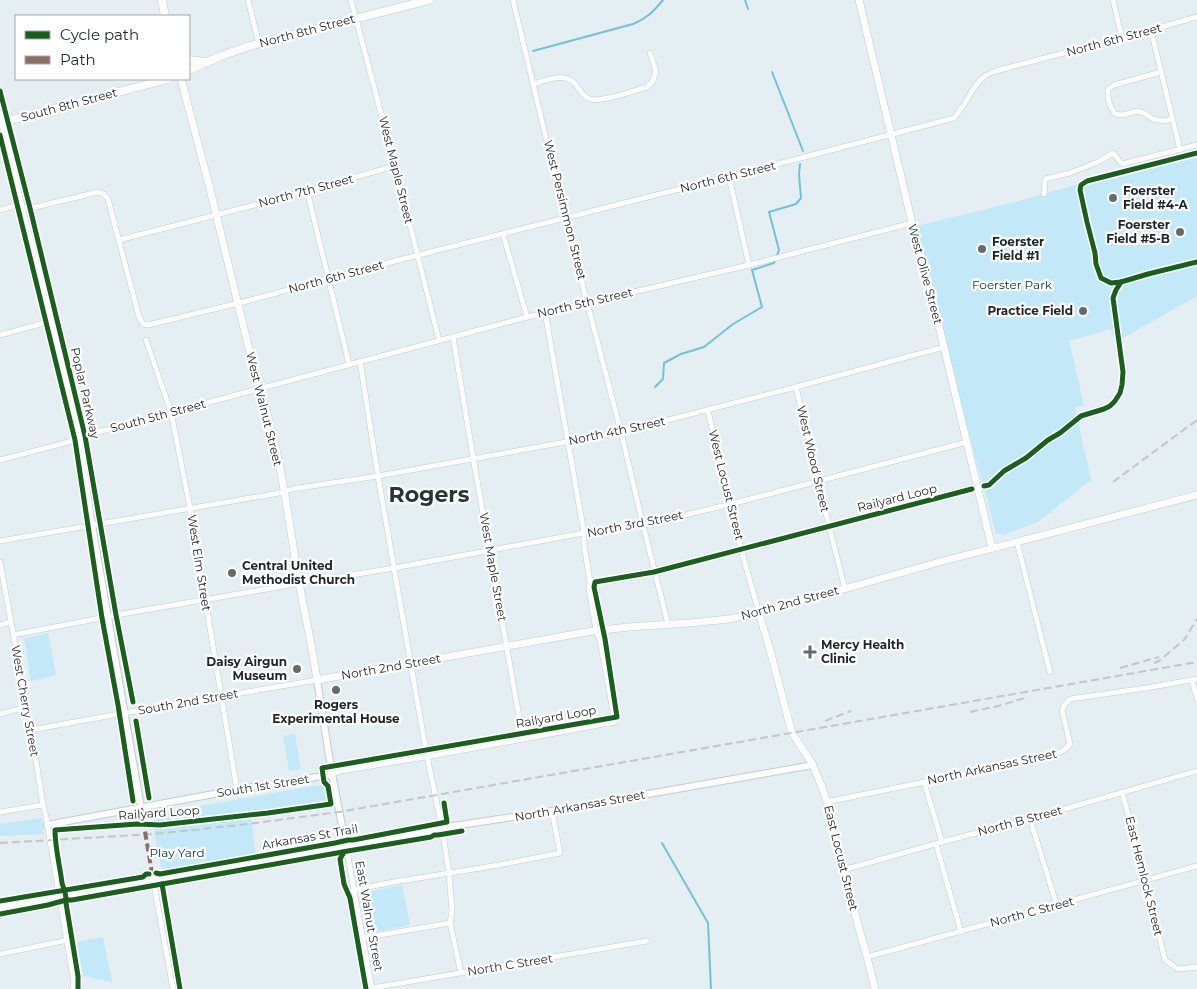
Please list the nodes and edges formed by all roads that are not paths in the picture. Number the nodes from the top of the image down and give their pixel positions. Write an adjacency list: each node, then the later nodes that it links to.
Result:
1 (161, 0): 8 (main road); 9 (main road)
2 (248, 0): 14 (street)
3 (351, 0): 11 (street, West Maple Street)
4 (429, 0): 11 (main road, North 8th Street)
5 (513, 0): 22 (street, West Persimmon Street)
6 (858, 0): 25 (main road, West Olive Street)
7 (1113, 0): 13 (street)
8 (159, 15)
9 (165, 15)
10 (1197, 17): 12 (street, North 6th Street)
11 (356, 18): 14 (main road, North 8th Street); 28 (street, West Maple Street)
12 (1151, 30): 13 (street, North 6th Street); 19 (street)
13 (1122, 38): 25 (street, North 6th Street)
14 (260, 44): 17 (main road, North 8th Street)
15 (650, 53): 22 (street)
16 (190, 60): 17 (main road)
17 (208, 62): 18 (main road, North 8th Street)
18 (190, 70)
19 (1161, 72): 24 (street); 24 (street)
20 (158, 80): 23 (main road, South 8th Street)
21 (180, 80): 34 (main road, West Walnut Street)
22 (533, 84): 35 (street, West Persimmon Street)
23 (1, 120): 32 (street)
24 (1173, 120): 27 (street)
25 (891, 134): 29 (street, North 6th Street); 36 (main road, West Olive Street)
26 (1197, 145): 27 (street)
27 (1180, 150): 31 (street)
28 (395, 166): 30 (street, North 7th Street); 39 (street, West Maple Street)
29 (729, 176): 35 (street, North 6th Street); 40 (street)
30 (306, 190): 34 (street, North 7th Street); 41 (street)
31 (1044, 194)
32 (22, 207): 33 (street); 38 (street); 46 (street)
33 (0, 210)
34 (216, 215): 38 (street, North 7th Street); 42 (main road, West Walnut Street)
35 (566, 218): 37 (street, North 6th Street); 43 (street, West Persimmon Street)
36 (912, 223): 40 (street, North 5th Street); 51 (main road, West Olive Street)
37 (503, 234): 39 (street, North 6th Street); 45 (street)
38 (119, 240): 42 (street, North 6th Street)
39 (418, 256): 41 (street, North 6th Street); 50 (street, West Maple Street)
40 (749, 265): 43 (street, North 5th Street)
41 (328, 279): 42 (street, North 6th Street); 53 (street)
42 (238, 303): 55 (main road, West Walnut Street)
43 (588, 303): 44 (street, North 5th Street); 58 (street, West Persimmon Street)
44 (544, 312): 45 (street, North 5th Street); 60 (street)
45 (527, 317): 48 (street, North 5th Street)
46 (51, 321): 47 (street); 59 (street)
47 (0, 335)
48 (453, 336): 50 (street, North 5th Street); 62 (street, West Maple Street)
49 (146, 340): 57 (street, West Elm Street)
50 (439, 340): 52 (street, North 5th Street)
51 (944, 347): 54 (street, North 4th Street); 61 (main road, West Olive Street)
52 (360, 361): 53 (street, North 5th Street); 64 (street)
53 (349, 364): 55 (street, North 5th Street)
54 (796, 387): 56 (street, North 4th Street); 65 (street, West Wood Street)
55 (260, 389): 57 (street, South 5th Street); 66 (main road, West Walnut Street)
56 (708, 410): 58 (street, North 4th Street); 68 (street, West Locust Street)
57 (171, 412): 59 (street, South 5th Street); 69 (street, West Elm Street)
58 (621, 432): 60 (street, North 4th Street); 71 (street, West Persimmon Street)
59 (79, 438): 63 (street, South 5th Street); 70 (street)
60 (567, 442): 62 (street, North 4th Street); 72 (street)
61 (967, 442): 65 (street, North 3rd Street); 75 (main road, West Olive Street)
62 (473, 458): 64 (street, North 4th Street); 76 (street, West Maple Street)
63 (0, 460)
64 (378, 476): 66 (street, North 4th Street); 78 (street)
65 (818, 481): 68 (street, North 3rd Street); 80 (street, West Wood Street)
66 (284, 492): 69 (street, North 4th Street); 79 (main road, West Walnut Street)
67 (1197, 495): 74 (main road, North 2nd Street)
68 (730, 504): 71 (street, North 3rd Street); 82 (street, West Locust Street)
69 (190, 508): 70 (street, North 4th Street); 81 (street, West Elm Street)
70 (92, 525): 73 (street, North 4th Street); 83 (street)
71 (643, 525): 72 (street, North 3rd Street); 86 (street, West Persimmon Street)
72 (584, 533): 76 (street, North 3rd Street); 87 (street)
73 (0, 540)
74 (1017, 542): 75 (main road, North 2nd Street); 91 (street)
75 (992, 548): 80 (main road, North 2nd Street)
76 (490, 551): 78 (street, North 3rd Street); 89 (street, West Maple Street)
77 (0, 562): 84 (street, West Cherry Street)
78 (394, 568): 79 (street, North 3rd Street); 90 (street)
79 (299, 583): 81 (street, North 3rd Street); 93 (main road, West Walnut Street)
80 (845, 589): 82 (main road, North 2nd Street)
81 (205, 600): 83 (street, North 3rd Street); 94 (street, West Elm Street)
82 (759, 613): 86 (main road, North 2nd Street); 100 (main road, West Locust Street)
83 (108, 617): 88 (street, North 3rd Street); 97 (street)
84 (10, 622): 85 (street); 88 (street, West Cherry Street)
85 (0, 624)
86 (668, 624): 87 (main road, North 2nd Street)
87 (596, 631): 89 (main road, North 2nd Street); 101 (street)
88 (13, 635): 96 (street, West Cherry Street)
89 (507, 647): 90 (main road, North 2nd Street); 101 (street, West Maple Street)
90 (412, 663): 93 (main road, North 2nd Street); 102 (street)
91 (1050, 672)
92 (1194, 679): 95 (street); 106 (street, North Arkansas Street)
93 (317, 680): 94 (street, South 2nd Street); 105 (street, West Walnut Street)
94 (221, 697): 97 (street, South 2nd Street); 107 (street, West Elm Street)
95 (1197, 699)
96 (26, 707): 98 (street); 99 (street, West Cherry Street)
97 (124, 713): 99 (street, South 2nd Street); 111 (street)
98 (0, 714)
99 (31, 730): 110 (street, West Cherry Street)
100 (792, 733): 103 (main road, East Locust Street)
101 (523, 739): 102 (street)
102 (428, 756): 105 (street); 116 (street)
103 (813, 765): 109 (main road, East Locust Street); 112 (street, North Arkansas Street)
104 (1197, 771): 108 (street, North B Street)
105 (332, 774): 107 (street, South 1st Street); 118 (street, East Walnut Street)
106 (924, 782): 109 (street, North Arkansas Street); 117 (street)
107 (237, 790): 111 (street, South 1st Street)
108 (1122, 792): 114 (street, North B Street); 123 (street, East Hemlock Street)
109 (826, 802): 120 (main road, East Locust Street)
110 (42, 805): 113 (street); 115 (street, West Cherry Street)
111 (141, 808): 115 (street, South 1st Street)
112 (552, 811): 116 (street, North Arkansas Street); 121 (street)
113 (0, 812)
114 (1030, 820): 117 (street, North B Street); 126 (street)
115 (47, 825): 125 (street, West Cherry Street)
116 (442, 828): 118 (street, North Arkansas Street); 121 (street)
117 (939, 843): 120 (street, North B Street); 129 (street)
118 (346, 846): 122 (street, North Arkansas Street); 124 (street, East Walnut Street)
119 (1197, 866): 123 (street, North C Street)
120 (843, 870): 134 (main road, East Locust Street)
121 (449, 873): 124 (street); 128 (street)
122 (153, 879): 125 (street, North Arkansas Street); 139 (street)
123 (1146, 881): 126 (street, North C Street); 135 (street, East Hemlock Street)
124 (354, 890): 130 (street, East Walnut Street)
125 (60, 896): 127 (street, North Arkansas Street); 131 (street, West Cherry Street)
126 (1057, 906): 129 (street, North C Street)
127 (0, 907)
128 (450, 923): 130 (street); 136 (street)
129 (961, 932): 134 (street, North C Street)
130 (362, 938): 137 (street, East Walnut Street)
131 (68, 940): 133 (street); 138 (street, West Cherry Street)
132 (647, 941): 136 (street, North C Street)
133 (0, 954)
134 (867, 957): 140 (main road, East Locust Street)
135 (1197, 968)
136 (461, 973): 137 (street, North C Street)
137 (372, 988)
138 (72, 989)
139 (173, 989)
140 (875, 989)

